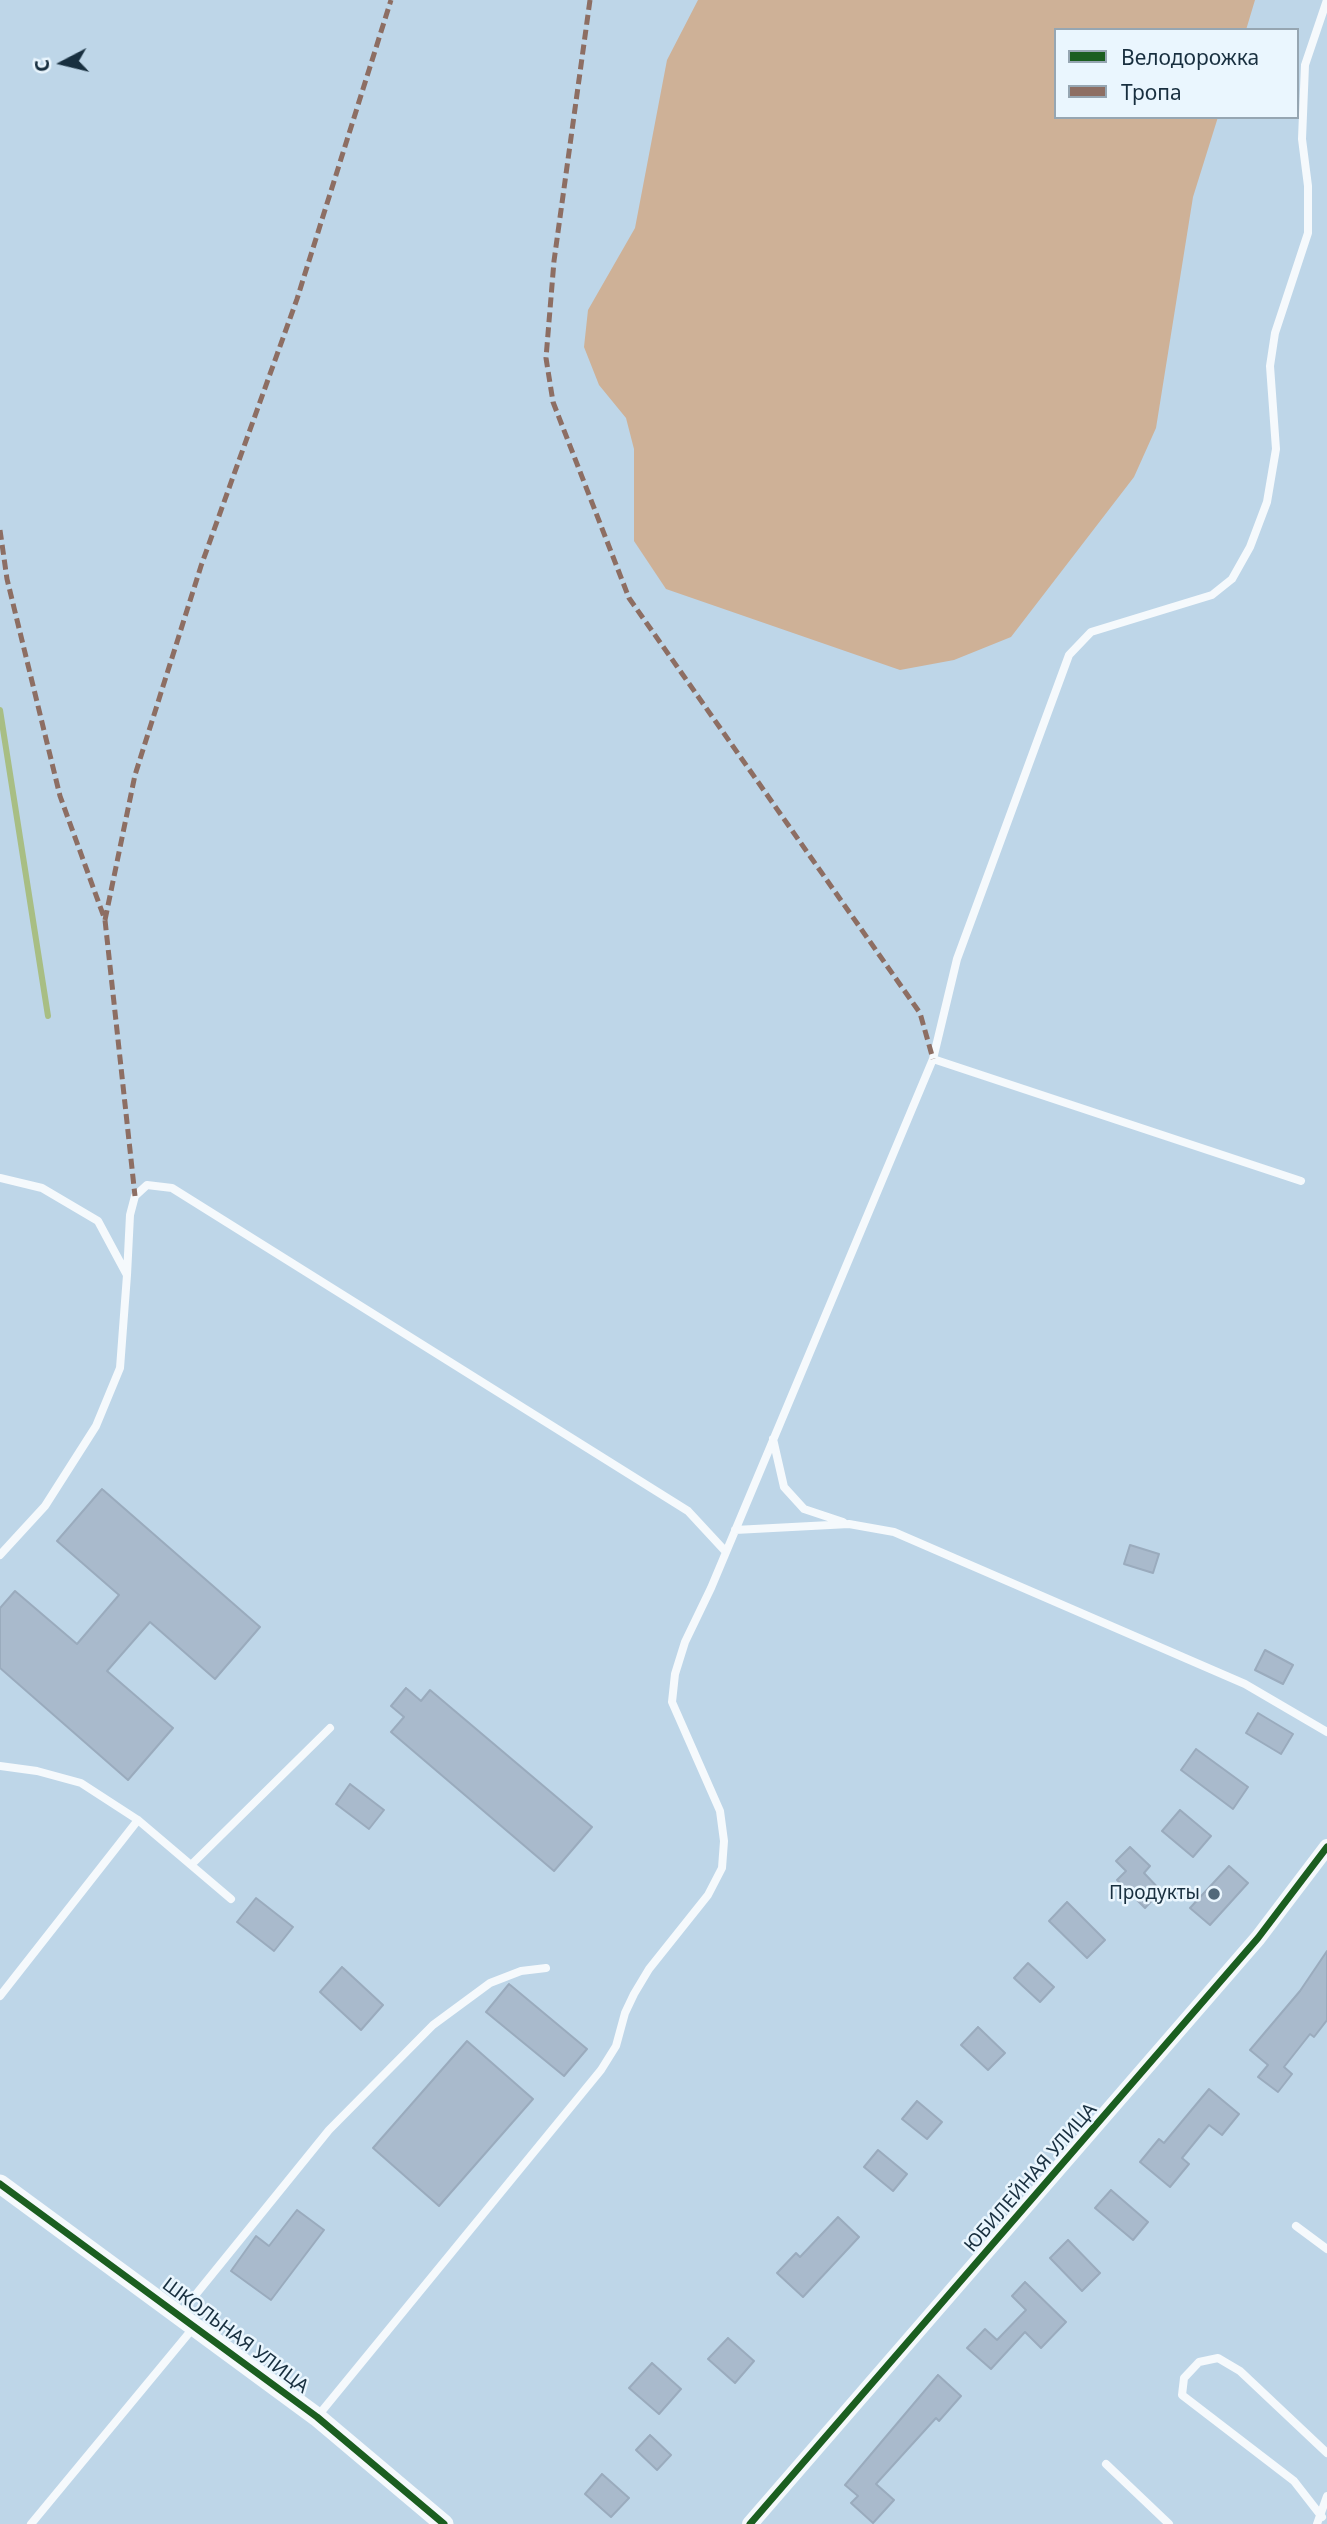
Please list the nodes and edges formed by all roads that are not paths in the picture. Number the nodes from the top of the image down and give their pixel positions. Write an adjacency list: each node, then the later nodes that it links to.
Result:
1 (1327, 0): 2 (lane)
2 (933, 1059): 4 (lane); 6 (lane)
3 (0, 1178): 5 (lane)
4 (1301, 1181)
5 (127, 1275): 9 (lane); 10 (lane)
6 (773, 1440): 7 (lane); 8 (lane)
7 (849, 1524): 8 (lane); 12 (lane)
8 (735, 1530): 9 (lane)
9 (726, 1552): 24 (lane)
10 (0, 1555)
11 (330, 1728): 16 (lane)
12 (1327, 1732)
13 (0, 1766): 14 (lane)
14 (138, 1820): 16 (lane); 19 (lane)
15 (1327, 1847): 29 (street, ЮБИЛЕЙНАЯ УЛИЦА)
16 (191, 1865): 17 (lane)
17 (230, 1899)
18 (546, 1968): 23 (lane)
19 (0, 1996)
20 (0, 2184): 23 (street, ШКОЛЬНАЯ УЛИЦА)
21 (1296, 2226): 22 (lane)
22 (1327, 2249)
23 (188, 2320): 24 (street, ШКОЛЬНАЯ УЛИЦА); 30 (lane)
24 (317, 2417): 31 (street, ШКОЛЬНАЯ УЛИЦА)
25 (1327, 2453): 28 (lane)
26 (1106, 2464): 32 (lane)
27 (1327, 2496): 28 (lane)
28 (1319, 2520)
29 (755, 2522)
30 (31, 2524)
31 (444, 2524)
32 (1169, 2524)

